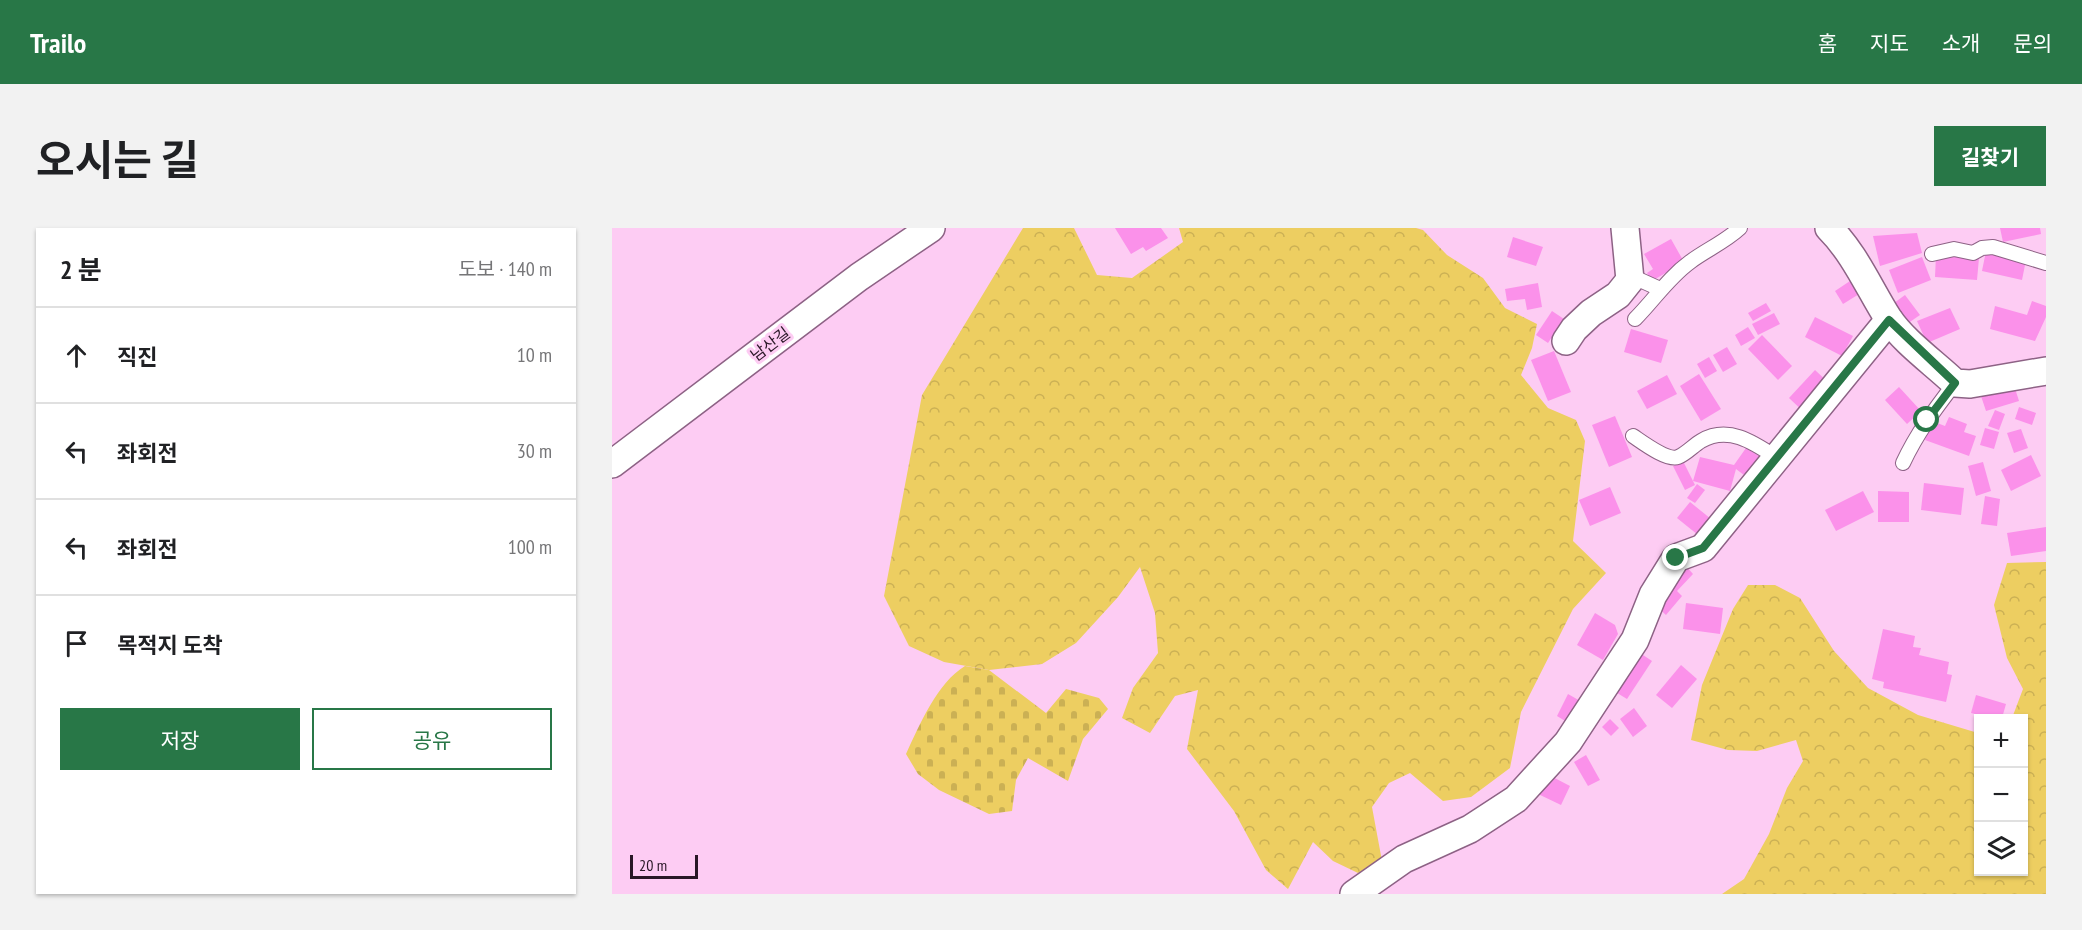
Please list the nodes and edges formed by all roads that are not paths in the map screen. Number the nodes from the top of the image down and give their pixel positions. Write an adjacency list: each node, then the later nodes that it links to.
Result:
1 (931, 228): 17 (street, 남산길)
2 (1625, 228): 7 (street)
3 (1740, 228): 8 (lane)
4 (1829, 228): 10 (street)
5 (1932, 254): 6 (lane)
6 (2046, 263)
7 (1629, 275): 8 (lane); 11 (street)
8 (1660, 289): 9 (lane)
9 (1635, 319)
10 (1889, 320): 13 (street); 15 (street)
11 (1566, 340)
12 (2046, 371): 13 (street)
13 (1955, 383): 16 (lane)
14 (1633, 435): 15 (lane)
15 (1777, 458): 18 (street)
16 (1903, 463)
17 (612, 464)
18 (1354, 894)

